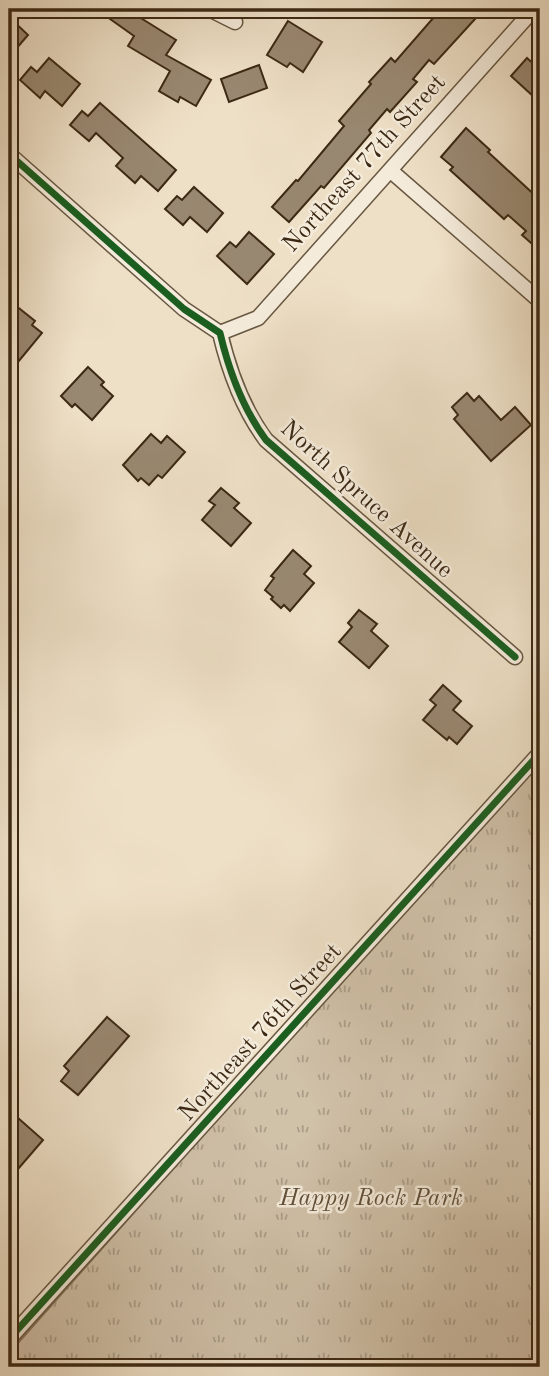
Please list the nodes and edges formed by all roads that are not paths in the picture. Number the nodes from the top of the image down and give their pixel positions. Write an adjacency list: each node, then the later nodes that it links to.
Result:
1 (209, 9): 3 (street)
2 (535, 12): 5 (street, Northeast 77th Street)
3 (235, 22)
4 (9, 155): 7 (street)
5 (391, 171): 6 (street); 7 (street, Northeast 77th Street)
6 (540, 301)
7 (220, 333): 8 (street, North Spruce Avenue)
8 (514, 657)
9 (540, 753): 10 (street, Northeast 76th Street)
10 (9, 1339)

